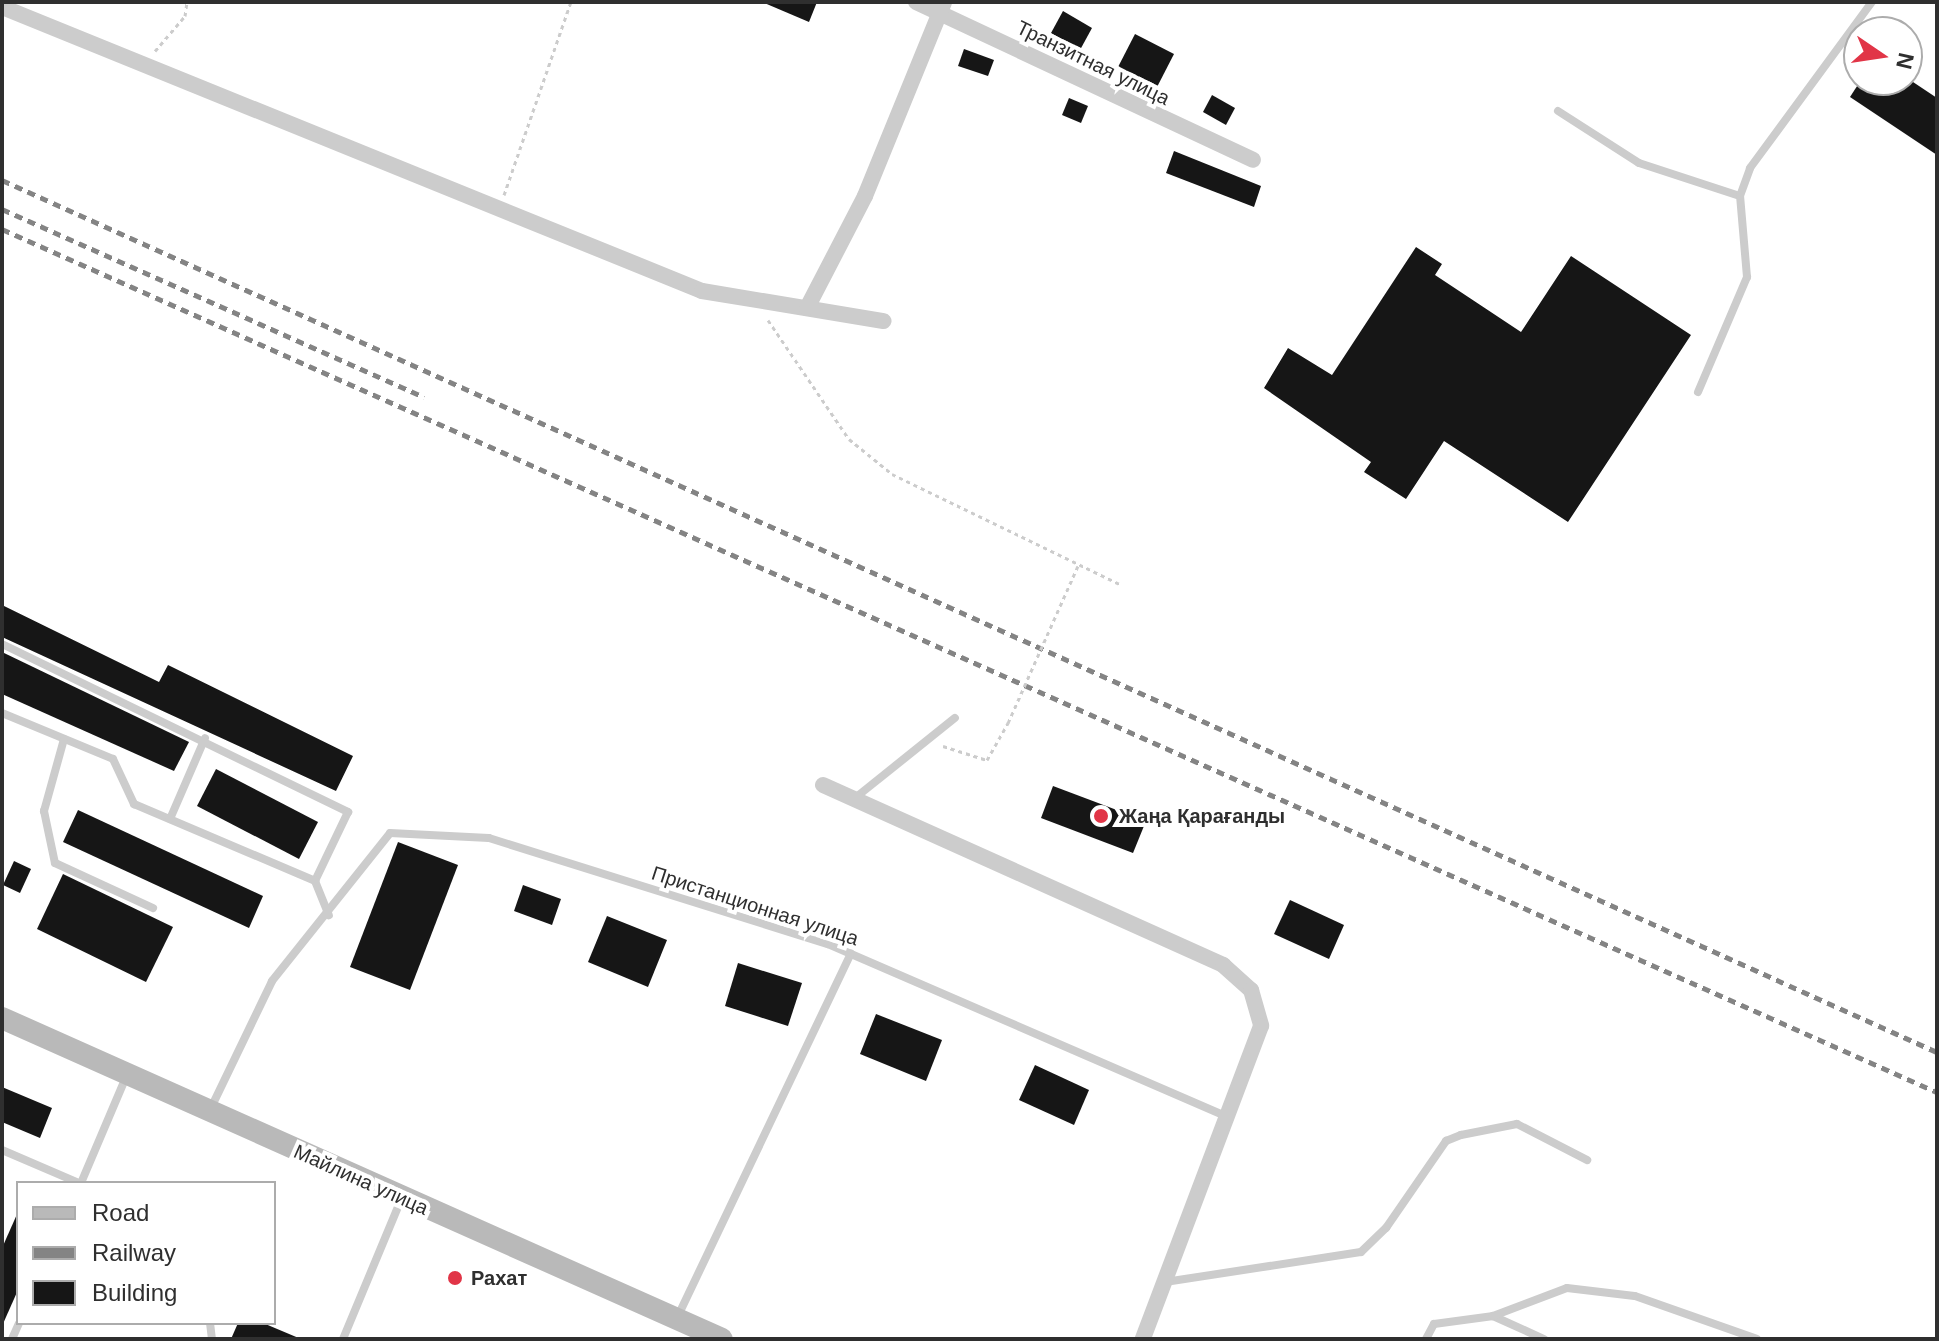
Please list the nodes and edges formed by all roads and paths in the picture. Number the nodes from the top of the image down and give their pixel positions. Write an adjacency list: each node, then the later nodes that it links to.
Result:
1 (187, 2): 7 (path)
2 (571, 2): 11 (path)
3 (916, 2): 6 (street, Транзитная улица)
4 (1872, 2): 10 (lane)
5 (2, 7): 7 (street)
6 (942, 7): 9 (street, Транзитная улица); 13 (street)
7 (139, 64): 11 (street)
8 (1558, 111): 10 (lane)
9 (1253, 160)
10 (1740, 196): 15 (lane)
11 (498, 212): 12 (street)
12 (754, 299): 13 (street); 16 (path)
13 (807, 308): 14 (street)
14 (884, 321)
15 (1698, 392)
16 (1078, 566): 17 (path); 23 (path, bridge)
17 (1120, 584)
18 (2, 644): 21 (lane)
19 (2, 713): 22 (lane)
20 (955, 718): 23 (lane)
21 (205, 738): 26 (lane); 27 (lane)
22 (64, 739): 26 (lane); 28 (lane)
23 (919, 741): 25 (lane)
24 (823, 785): 25 (street)
25 (855, 799): 34 (street)
26 (170, 819): 27 (lane)
27 (315, 881): 29 (lane)
28 (153, 908)
29 (329, 915): 30 (lane, Пристанционная улица); 33 (lane)
30 (851, 953): 34 (lane, Пристанционная улица); 42 (lane)
31 (2, 1018): 32 (main road, Майлина улица)
32 (128, 1074): 33 (main road, Майлина улица); 38 (lane)
33 (210, 1111): 39 (main road, Майлина улица)
34 (1228, 1117): 40 (street)
35 (2, 1150): 37 (lane)
36 (1587, 1160): 40 (lane)
37 (75, 1181)
38 (81, 1181)
39 (402, 1199): 42 (main road, Майлина улица); 43 (lane)
40 (1164, 1282): 45 (street)
41 (1493, 1316): 46 (lane); 47 (lane); 48 (lane)
42 (676, 1319): 44 (main road, Майлина улица)
43 (343, 1339)
44 (722, 1339)
45 (1143, 1339)
46 (1426, 1339)
47 (1544, 1339)
48 (1757, 1339)

